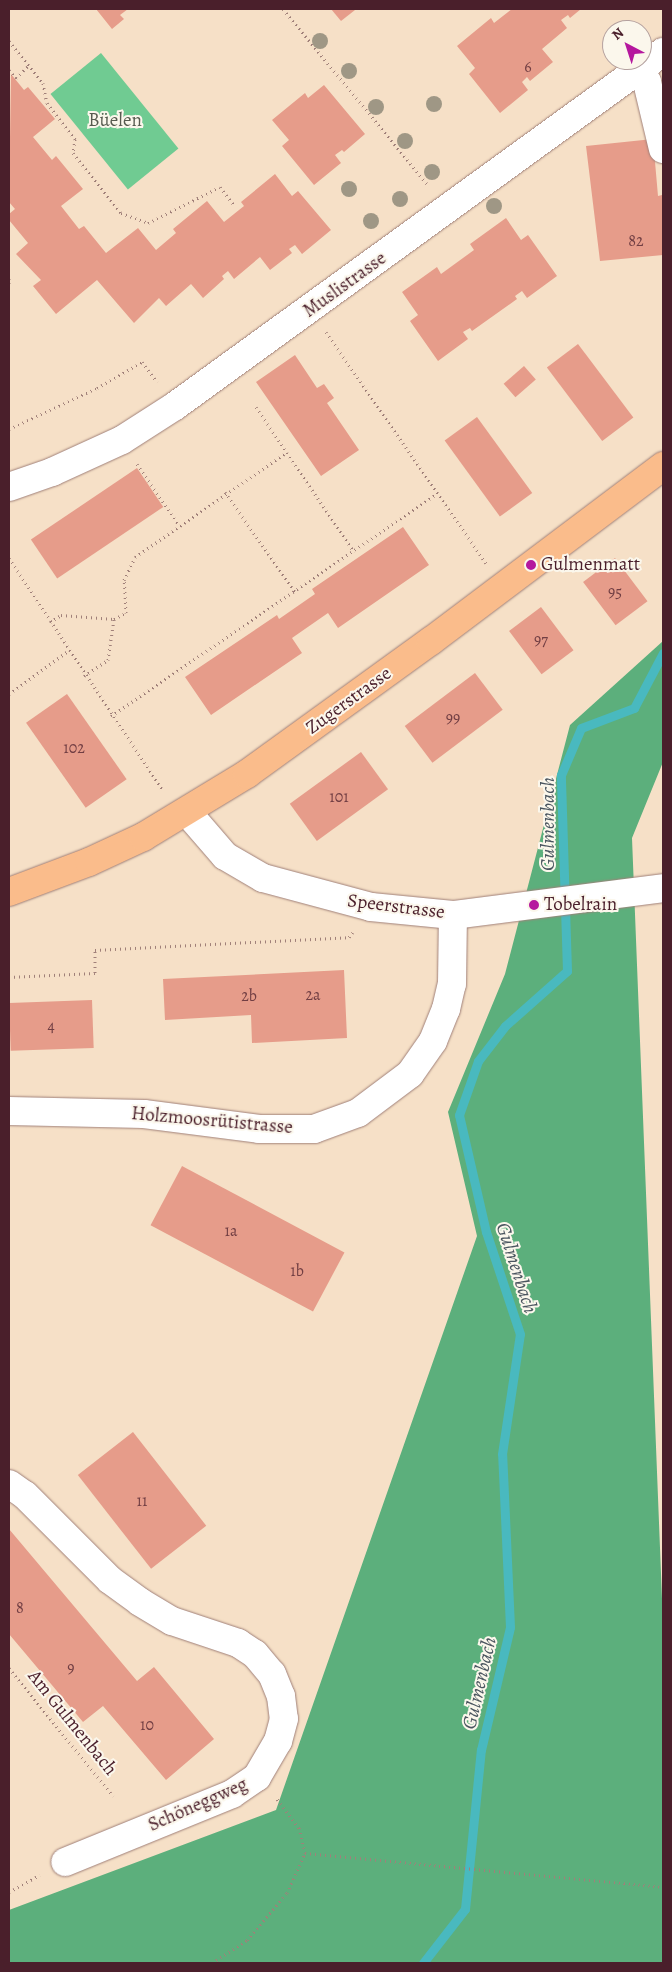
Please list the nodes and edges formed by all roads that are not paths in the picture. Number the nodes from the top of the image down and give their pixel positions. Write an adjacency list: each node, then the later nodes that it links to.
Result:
1 (663, 52): 2 (street, Muslistrasse)
2 (652, 60)
3 (638, 70): 4 (street); 6 (street, Muslistrasse)
4 (663, 150)
5 (663, 466): 7 (main road, Zugerstrasse)
6 (9, 487)
7 (187, 812): 9 (main road, Zugerstrasse); 10 (street, Speerstrasse)
8 (651, 889): 10 (street, Speerstrasse)
9 (9, 892)
10 (453, 915): 11 (street, Holzmoosrütistrasse)
11 (9, 1111)
12 (9, 1484): 13 (street, Schöneggweg)
13 (65, 1862)

